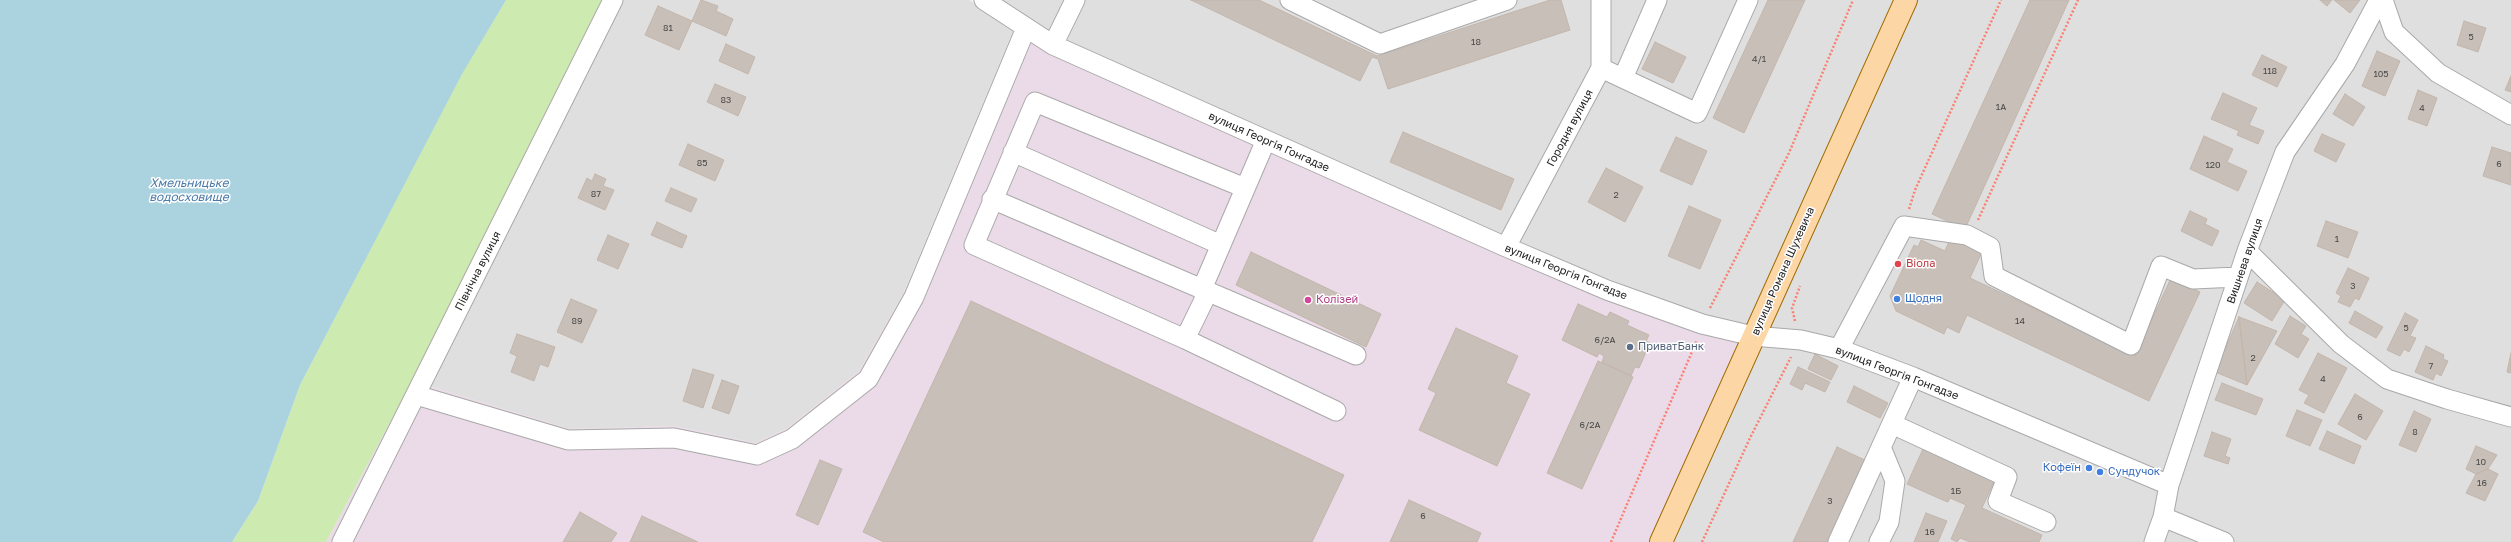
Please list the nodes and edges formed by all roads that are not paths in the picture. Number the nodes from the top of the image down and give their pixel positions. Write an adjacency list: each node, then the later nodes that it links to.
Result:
1 (614, 0): 31 (street, Північна вулиця)
2 (984, 0): 12 (street, вулиця Георгія Гонгадзе)
3 (1075, 0): 13 (street)
4 (1290, 0): 5 (street)
5 (1506, 0)
6 (1600, 0): 14 (street, Городня вулиця)
7 (1657, 0): 15 (street)
8 (1748, 0): 15 (street)
9 (1906, 0): 26 (main road, вулиця Романа Шухевича)
10 (2379, 0): 23 (street, Вишнева вулиця)
11 (2383, 0): 16 (street)
12 (1026, 28): 13 (street, вулиця Георгія Гонгадзе); 31 (street)
13 (1053, 45): 17 (street, вулиця Георгія Гонгадзе)
14 (1601, 68): 15 (street); 22 (street, Городня вулиця)
15 (1622, 78)
16 (2511, 115)
17 (1266, 140): 19 (street); 22 (street, вулиця Георгія Гонгадзе)
18 (1013, 152): 19 (street); 20 (street); 21 (street)
19 (1245, 188): 21 (street)
20 (992, 199): 25 (street); 27 (street)
21 (1221, 245): 25 (street)
22 (1506, 247): 26 (street, вулиця Георгія Гонгадзе)
23 (2247, 251): 24 (street, Вишнева вулиця); 33 (street)
24 (2238, 277): 28 (street); 36 (street, Вишнева вулиця)
25 (1205, 290): 27 (street); 29 (street)
26 (1753, 336): 28 (street, вулиця Георгія Гонгадзе); 40 (main road, вулиця Романа Шухевича)
27 (1185, 339): 32 (street)
28 (1839, 349): 30 (street, вулиця Георгія Гонгадзе)
29 (1356, 356)
30 (1913, 377): 34 (street); 36 (street, вулиця Георгія Гонгадзе)
31 (416, 395): 39 (street, Північна вулиця)
32 (1336, 411)
33 (2511, 416)
34 (1892, 424): 35 (street); 38 (street)
35 (1881, 447): 41 (street); 42 (street)
36 (2169, 485): 37 (street, Вишнева вулиця)
37 (2163, 517): 43 (street, Вишнева вулиця); 44 (street)
38 (2046, 522)
39 (342, 542)
40 (1661, 542)
41 (1838, 542)
42 (1880, 542)
43 (2154, 542)
44 (2224, 542)

